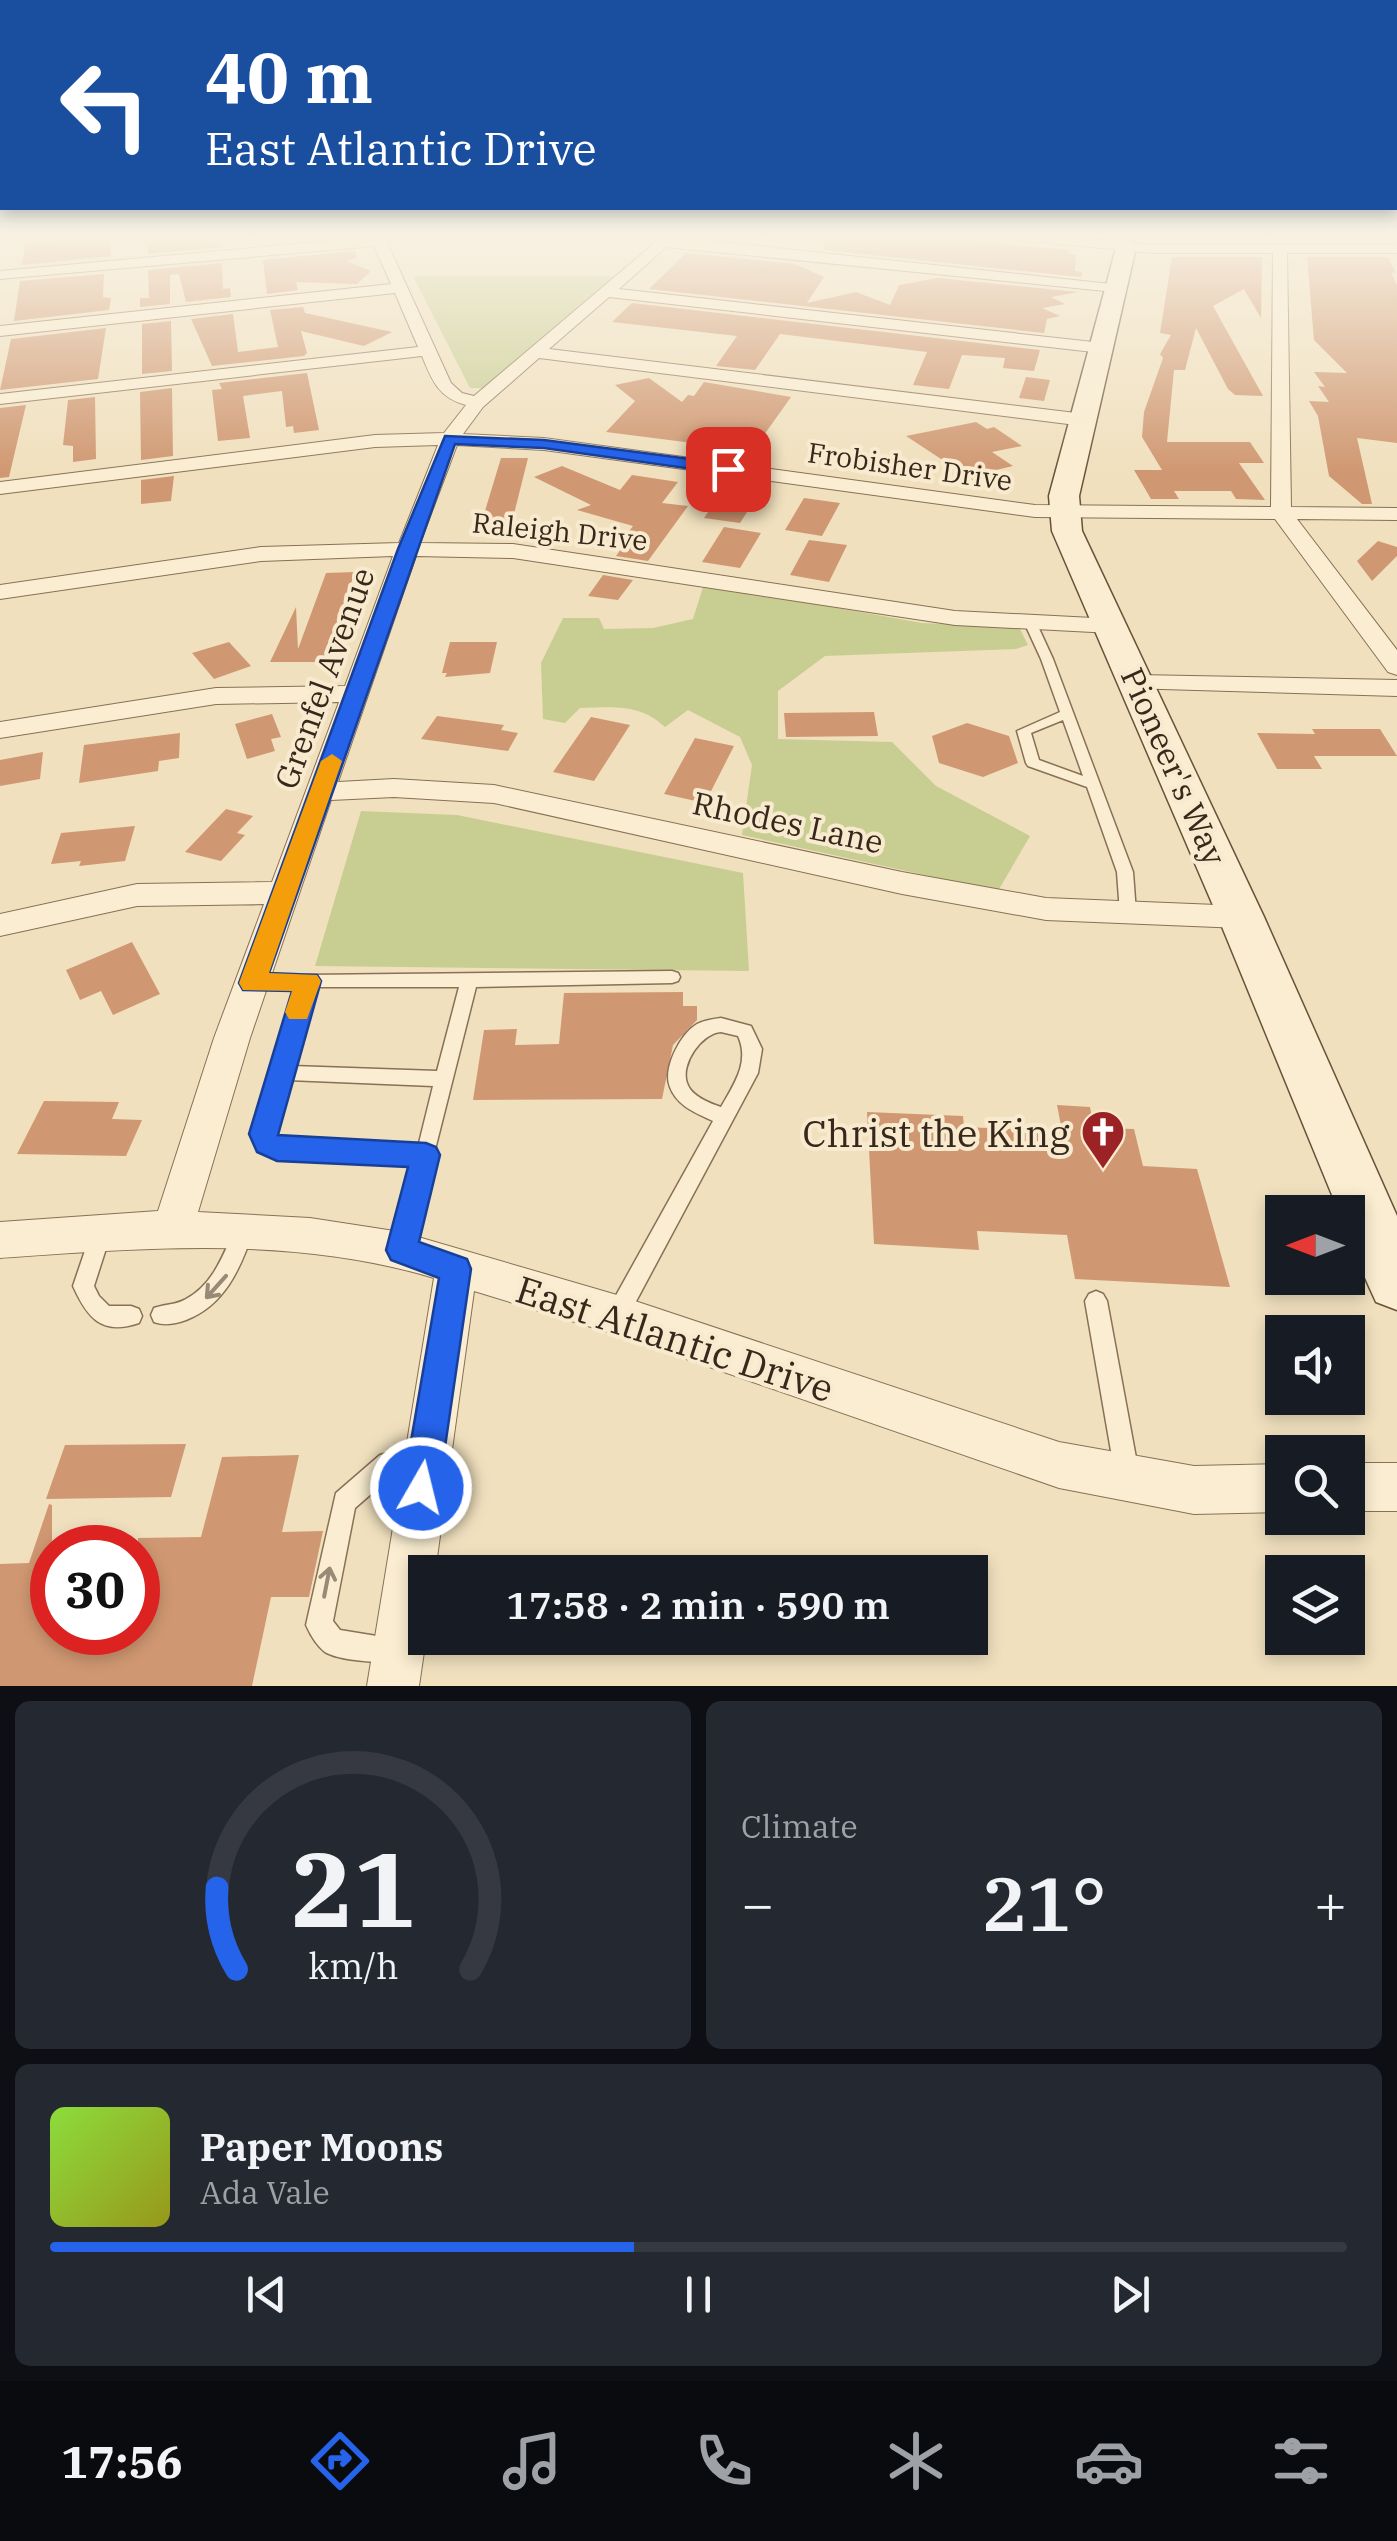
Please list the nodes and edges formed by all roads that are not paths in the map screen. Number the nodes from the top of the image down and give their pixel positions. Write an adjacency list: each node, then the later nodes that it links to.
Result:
1 (157, 315): 7 (street)
2 (411, 315): 9 (street)
3 (581, 315): 10 (street, Grenfel Avenue)
4 (808, 315): 8 (street)
5 (1109, 315): 8 (main road, Pioneer's Way)
6 (1280, 315): 17 (street)
7 (0, 332)
8 (1102, 348): 13 (main road, Pioneer's Way)
9 (425, 351): 11 (street); 12 (street)
10 (536, 353): 12 (street, Grenfel Avenue); 13 (street)
11 (0, 400)
12 (476, 404): 14 (street, Grenfel Avenue)
13 (1084, 420): 16 (main road, Pioneer's Way)
14 (450, 439): 15 (street, Frobisher Drive); 16 (street, Frobisher Drive); 19 (street, Grenfel Avenue)
15 (0, 488)
16 (1066, 512): 17 (street, Frobisher Drive); 22 (main road, Pioneer's Way)
17 (1282, 513): 18 (street, Frobisher Drive); 23 (street)
18 (1397, 514)
19 (407, 549): 20 (street, Raleigh Drive); 21 (street, Raleigh Drive); 26 (street, Grenfel Avenue)
20 (0, 592)
21 (1030, 622): 22 (street, Raleigh Drive); 27 (lane)
22 (1112, 626): 24 (main road, Pioneer's Way)
23 (1397, 668)
24 (1138, 683): 25 (street); 33 (main road, Pioneer's Way)
25 (1397, 688)
26 (356, 694): 28 (street); 30 (street, Grenfel Avenue)
27 (1066, 714): 29 (lane); 29 (lane)
28 (0, 730)
29 (1090, 783): 32 (lane)
30 (321, 792): 31 (street, Grenfel Avenue); 32 (street, Rhodes Lane)
31 (284, 893): 34 (street); 38 (street, Grenfel Avenue)
32 (1128, 912): 33 (street, Rhodes Lane)
33 (1241, 917): 49 (main road, Pioneer's Way)
34 (0, 926)
35 (672, 977): 37 (lane)
36 (308, 981): 37 (lane); 38 (lane); 39 (lane)
37 (469, 981): 40 (lane)
38 (252, 983): 43 (street, Grenfel Avenue)
39 (280, 1073): 40 (lane); 42 (lane)
40 (444, 1080): 42 (lane)
41 (724, 1116): 41 (lane); 52 (lane)
42 (426, 1155): 47 (lane)
43 (173, 1228): 44 (street, East Atlantic Drive); 45 (street, East Atlantic Drive)
44 (243, 1232): 47 (street, East Atlantic Drive); 51 (lane, one-way to 51)
45 (100, 1233): 46 (street, East Atlantic Drive); 53 (lane)
46 (0, 1240)
47 (402, 1250): 48 (street, East Atlantic Drive)
48 (456, 1269): 52 (street, East Atlantic Drive); 54 (street)
49 (1397, 1282)
50 (1096, 1301): 55 (lane)
51 (162, 1315)
52 (617, 1315): 55 (street, East Atlantic Drive)
53 (131, 1316)
54 (426, 1456): 59 (street); 59 (lane, one-way to 54)
55 (1128, 1477): 57 (street, East Atlantic Drive)
56 (1397, 1487): 58 (street)
57 (1265, 1488)
58 (1365, 1488)
59 (396, 1669)

